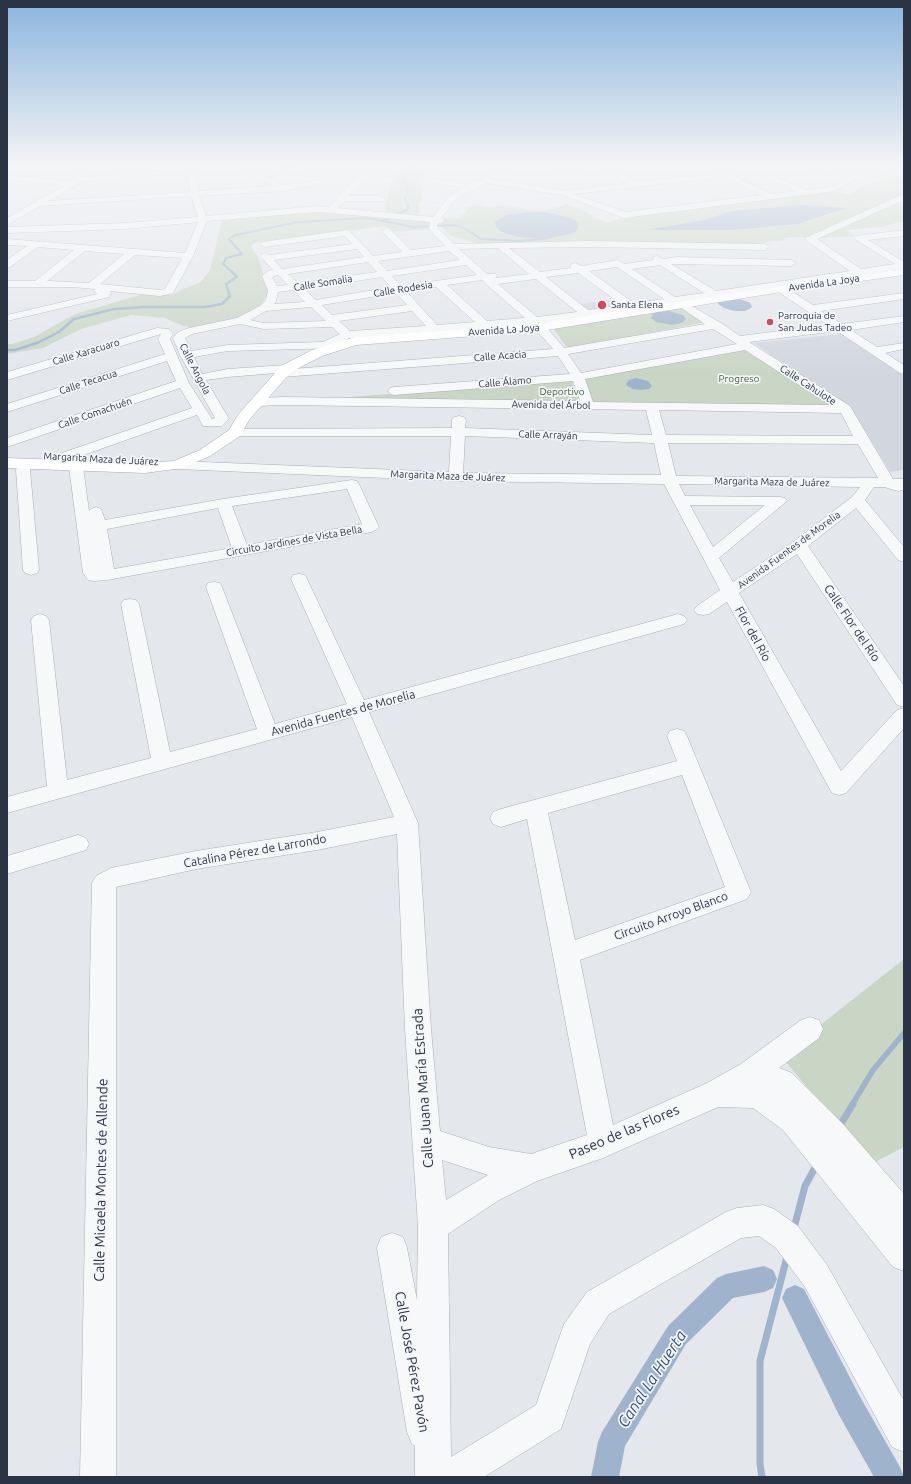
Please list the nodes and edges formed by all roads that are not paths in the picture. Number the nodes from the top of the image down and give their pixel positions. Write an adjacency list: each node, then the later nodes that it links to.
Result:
1 (197, 235): 22 (street)
2 (330, 235): 10 (street)
3 (349, 235): 14 (street)
4 (391, 235): 21 (street)
5 (446, 235): 17 (street)
6 (818, 235): 34 (street)
7 (884, 235): 31 (street)
8 (7, 242): 9 (street)
9 (36, 244): 18 (street); 28 (street)
10 (265, 244)
11 (590, 244): 12 (street); 13 (street); 29 (street, Calle Cahulote)
12 (547, 245): 15 (street); 20 (street)
13 (635, 245): 16 (street); 27 (street)
14 (360, 246): 23 (street); 33 (street)
15 (501, 246): 17 (street); 37 (street)
16 (673, 246): 24 (street); 30 (street)
17 (455, 247): 21 (street); 26 (street); 38 (street)
18 (84, 248): 19 (street); 42 (street)
19 (134, 251): 22 (street); 43 (street)
20 (558, 253)
21 (409, 254): 23 (street)
22 (188, 256): 43 (street)
23 (372, 259): 33 (street); 36 (street)
24 (676, 260): 27 (street, Calle Rodesia); 30 (street, Calle Rodesia)
25 (569, 261): 32 (street)
26 (468, 262): 36 (street, Calle Somalia); 38 (street)
27 (660, 262): 29 (street, Calle Rodesia); 49 (street)
28 (7, 265)
29 (621, 265): 32 (street, Calle Rodesia); 51 (street, Calle Cahulote)
30 (797, 266): 39 (street)
31 (904, 266): 34 (street, Avenida La Joya)
32 (580, 269): 37 (street, Calle Rodesia); 54 (street)
33 (280, 272): 44 (street); 48 (street)
34 (858, 272): 39 (street, Avenida La Joya)
35 (904, 272): 39 (main road, Avenida La Joya)
36 (385, 274): 44 (street, Calle Somalia); 46 (street)
37 (537, 275): 38 (street, Calle Rodesia); 57 (street)
38 (491, 279): 40 (street, Calle Rodesia); 62 (street)
39 (821, 280): 47 (main road, Avenida La Joya); 49 (street, Avenida La Joya)
40 (438, 283): 46 (street, Calle Rodesia); 63 (street)
41 (7, 284): 42 (street)
42 (37, 284): 43 (street)
43 (92, 285)
44 (296, 287): 48 (street, Calle Somalia); 52 (street)
45 (7, 289): 58 (street)
46 (399, 289): 52 (street, Calle Rodesia); 53 (street)
47 (781, 289): 51 (main road, Avenida La Joya); 56 (street)
48 (273, 290): 55 (street)
49 (713, 294): 51 (street, Avenida La Joya)
50 (904, 296): 56 (street)
51 (679, 303): 54 (street, Avenida La Joya); 62 (main road, Avenida La Joya); 64 (street, Calle Cahulote)
52 (313, 304): 55 (street, Calle Rodesia); 61 (street)
53 (415, 307): 61 (street); 65 (street)
54 (632, 307): 57 (street, Avenida La Joya)
55 (264, 308): 60 (street, Calle Angola)
56 (810, 309): 66 (street)
57 (586, 314): 62 (street, Avenida La Joya)
58 (7, 318)
59 (904, 319): 66 (street, Calle Álamo)
60 (240, 321): 61 (street); 75 (street, Calle Angola)
61 (332, 321): 68 (street)
62 (542, 323): 63 (street, Avenida La Joya); 71 (main road, Avenida La Joya); 74 (street)
63 (484, 324): 65 (street, Avenida La Joya)
64 (717, 325): 69 (street, Calle Cahulote); 74 (street, Calle Acacia)
65 (434, 328): 68 (street, Avenida La Joya)
66 (840, 328): 69 (street, Calle Álamo); 73 (street)
67 (165, 331): 76 (street, Calle Angola); 79 (street, Calle Xaracuaro)
68 (347, 335): 70 (street, Avenida La Joya)
69 (743, 343): 80 (street, Calle Álamo); 89 (street, Calle Cahulote)
70 (326, 345): 71 (street); 75 (street)
71 (339, 345): 78 (main road, Avenida La Joya)
72 (904, 346): 73 (street)
73 (874, 351): 77 (street)
74 (561, 352): 78 (street, Calle Acacia); 80 (street)
75 (186, 355): 81 (street, Calle Angola)
76 (170, 356): 82 (street, Calle Angola); 88 (street, Calle Tecacua)
77 (904, 370)
78 (284, 371): 81 (street); 84 (main road, Avenida La Joya)
79 (7, 376)
80 (578, 377): 83 (street, Calle Álamo); 86 (street)
81 (198, 378): 90 (street, Calle Angola)
82 (183, 383): 90 (street, Calle Angola); 95 (street, Calle Comachuén)
83 (284, 401): 84 (street, Avenida del Árbol); 85 (street, Avenida del Árbol)
84 (257, 402): 91 (main road, Avenida La Joya)
85 (460, 404): 86 (street, Avenida del Árbol); 92 (street)
86 (588, 406): 87 (street, Avenida del Árbol)
87 (652, 407): 89 (street, Avenida del Árbol); 93 (street, Flor del Río)
88 (7, 408)
89 (845, 409): 94 (street, Calle Cahulote)
90 (200, 410): 98 (street)
91 (235, 433): 92 (street, Calle Arrayán); 100 (main road, Avenida La Joya)
92 (458, 433): 93 (street, Calle Arrayán); 102 (street)
93 (660, 439): 94 (street, Calle Arrayán); 103 (street, Flor del Río)
94 (862, 440): 106 (street, Calle Cahulote)
95 (7, 443)
96 (7, 456): 98 (main road, Margarita Maza de Juárez)
97 (7, 463): 99 (main road, Margarita Maza de Juárez)
98 (77, 463): 99 (main road, Margarita Maza de Juárez); 100 (main road, Margarita Maza de Juárez); 101 (main road, Margarita Maza de Juárez); 111 (street, Circuito Jardines de Vista Bella)
99 (24, 464): 116 (street)
100 (176, 465): 101 (main road, Avenida La Joya); 102 (street, Margarita Maza de Juárez)
101 (145, 468)
102 (456, 477): 103 (street, Margarita Maza de Juárez)
103 (670, 481): 104 (street, Margarita Maza de Juárez); 108 (street, Flor del Río)
104 (870, 483): 106 (street, Margarita Maza de Juárez); 109 (street, Avenida Fuentes de Morelia)
105 (904, 483): 106 (street)
106 (889, 484): 107 (street)
107 (904, 489)
108 (680, 500): 114 (street, Flor del Río); 114 (street)
109 (857, 500): 112 (street, Avenida Fuentes de Morelia); 115 (street)
110 (223, 503): 111 (street, Circuito Jardines de Vista Bella); 113 (street); 113 (street, Circuito Jardines de Vista Bella)
111 (92, 527): 113 (street, Circuito Jardines de Vista Bella)
112 (799, 545): 119 (street, Avenida Fuentes de Morelia); 124 (street, Calle Flor del Río)
113 (241, 551)
114 (710, 557): 119 (street, Flor del Río)
115 (904, 557)
116 (30, 570)
117 (299, 579): 125 (street, Calle Juana María Estrada)
118 (214, 587): 127 (street)
119 (730, 592): 121 (street, Avenida Fuentes de Morelia); 126 (street, Flor del Río)
120 (130, 604): 129 (street)
121 (703, 610)
122 (40, 620): 131 (street)
123 (678, 620): 125 (street, Avenida Fuentes de Morelia)
124 (904, 700)
125 (358, 709): 127 (street, Avenida Fuentes de Morelia); 135 (street, Calle Juana María Estrada)
126 (904, 715)
127 (270, 733): 129 (street, Avenida Fuentes de Morelia)
128 (677, 736): 130 (street, Circuito Arroyo Blanco)
129 (162, 763): 131 (street, Avenida Fuentes de Morelia)
130 (688, 766): 133 (street); 139 (street, Circuito Arroyo Blanco)
131 (58, 791): 132 (street, Avenida Fuentes de Morelia)
132 (7, 806)
133 (536, 809): 134 (street); 139 (street)
134 (501, 818)
135 (407, 823): 138 (street, Catalina Pérez de Larrondo); 142 (street, Calle Juana María Estrada)
136 (78, 844): 137 (street)
137 (7, 865)
138 (104, 883): 151 (street, Calle Micaela Montes de Allende)
139 (566, 954): 143 (street)
140 (810, 1029): 141 (street)
141 (754, 1083): 143 (street, Paseo de las Flores); 144 (street)
142 (427, 1141): 145 (street, Paseo de las Flores); 147 (street, Calle Juana María Estrada)
143 (603, 1144): 145 (street, Paseo de las Flores)
144 (829, 1151): 146 (street); 149 (street)
145 (531, 1169): 147 (street, Paseo de las Flores)
146 (904, 1217)
147 (433, 1226): 152 (street, Calle Juana María Estrada)
148 (392, 1248): 152 (street, Calle José Pérez Pavón)
149 (904, 1256)
150 (904, 1435): 153 (street)
151 (98, 1477)
152 (432, 1477)
153 (451, 1477)

